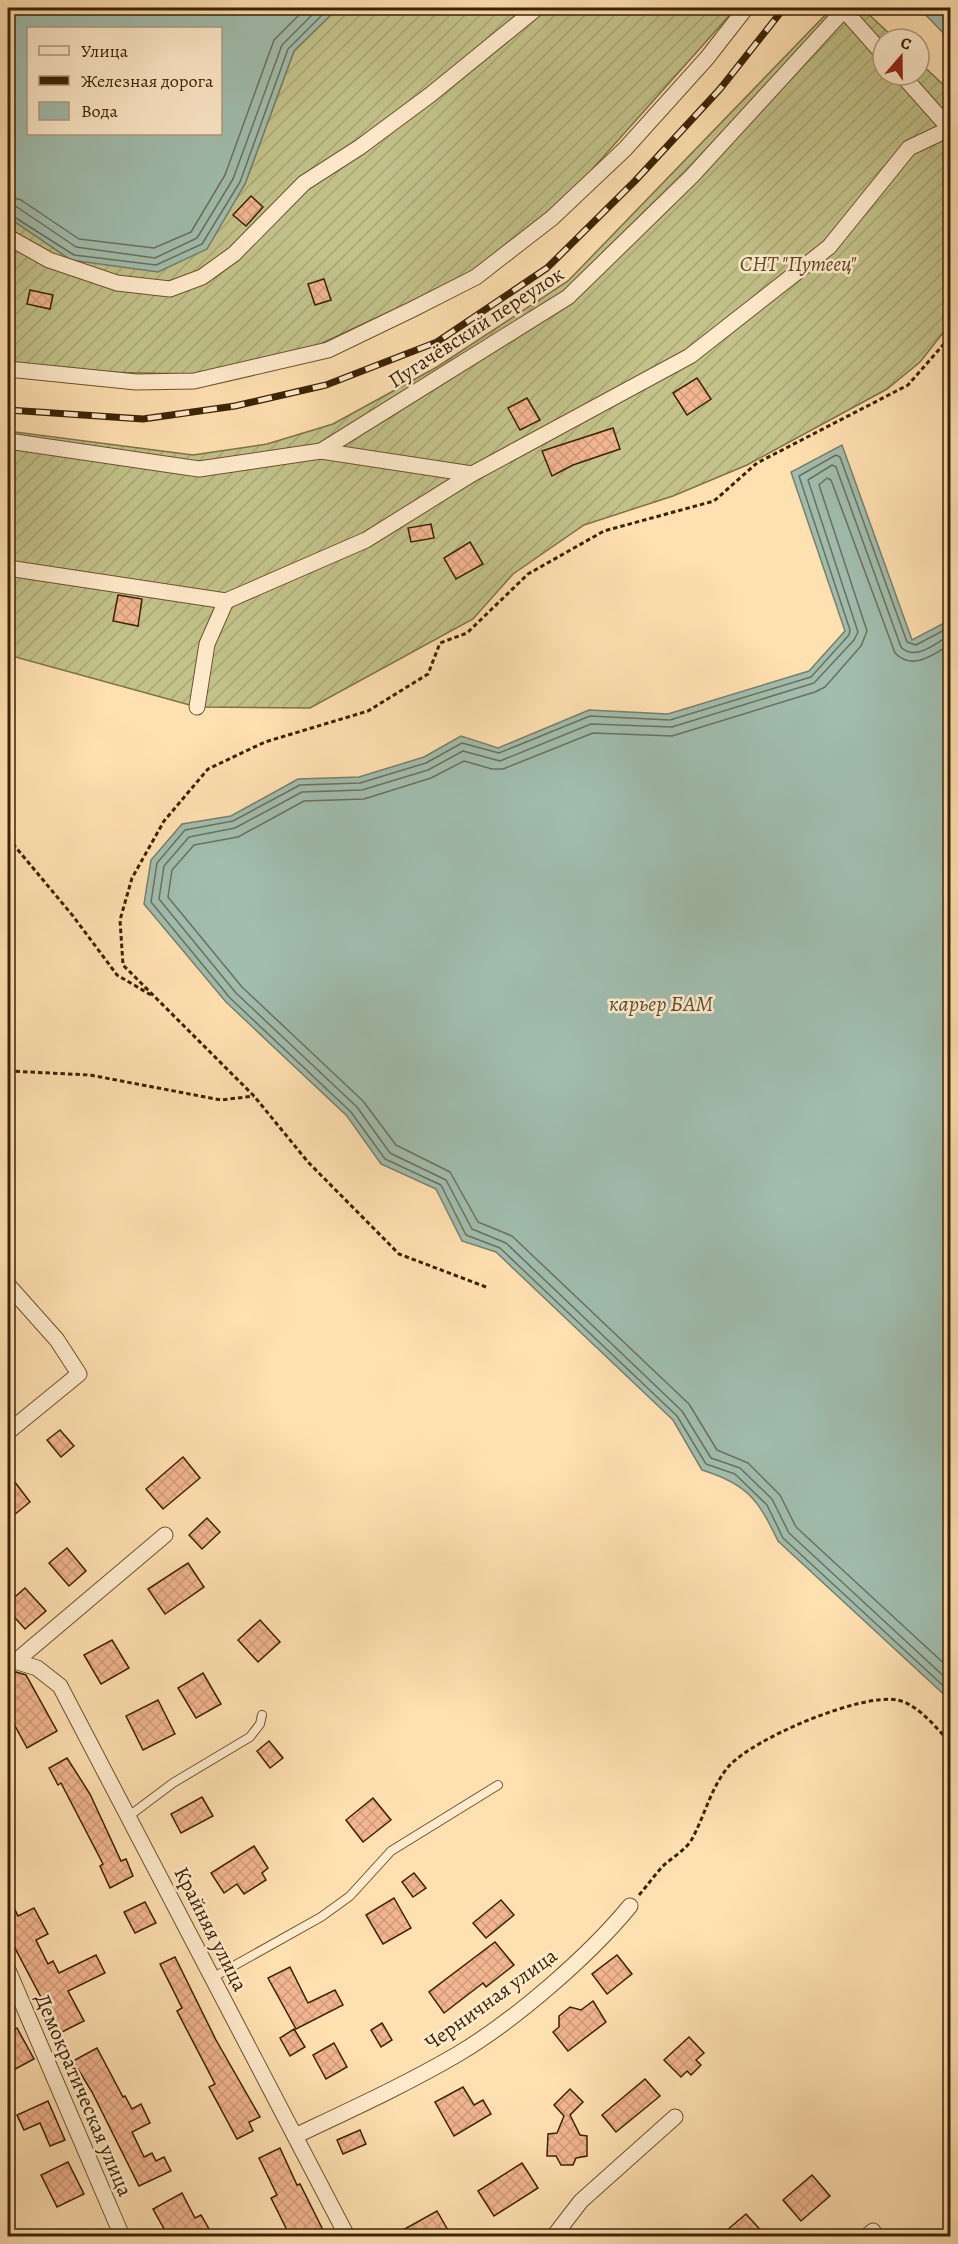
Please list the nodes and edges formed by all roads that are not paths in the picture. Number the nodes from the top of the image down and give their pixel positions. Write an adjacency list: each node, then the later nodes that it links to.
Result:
1 (537, 8): 6 (street)
2 (746, 8): 7 (street)
3 (871, 40): 9 (street, Пугачёвский переулок)
4 (913, 87): 5 (street)
5 (950, 129): 10 (street)
6 (8, 237)
7 (8, 369)
8 (8, 441): 9 (street, Пугачёвский переулок)
9 (321, 451): 10 (street)
10 (472, 474): 12 (street)
11 (8, 568): 12 (street)
12 (226, 601): 13 (street)
13 (196, 707)
14 (8, 1285): 15 (street)
15 (8, 1432)
16 (165, 1535): 17 (street)
17 (12, 1660): 20 (street, Крайняя улица)
18 (262, 1715): 20 (lane)
19 (498, 1785): 23 (lane)
20 (129, 1816): 23 (street, Крайняя улица)
21 (630, 1906): 25 (street, Черничная улица)
22 (8, 1970): 26 (street, Демократическая улица)
23 (212, 1978): 25 (street, Крайняя улица)
24 (675, 2116): 28 (street)
25 (295, 2136): 27 (street, Крайняя улица)
26 (122, 2236)
27 (347, 2236)
28 (554, 2236)

